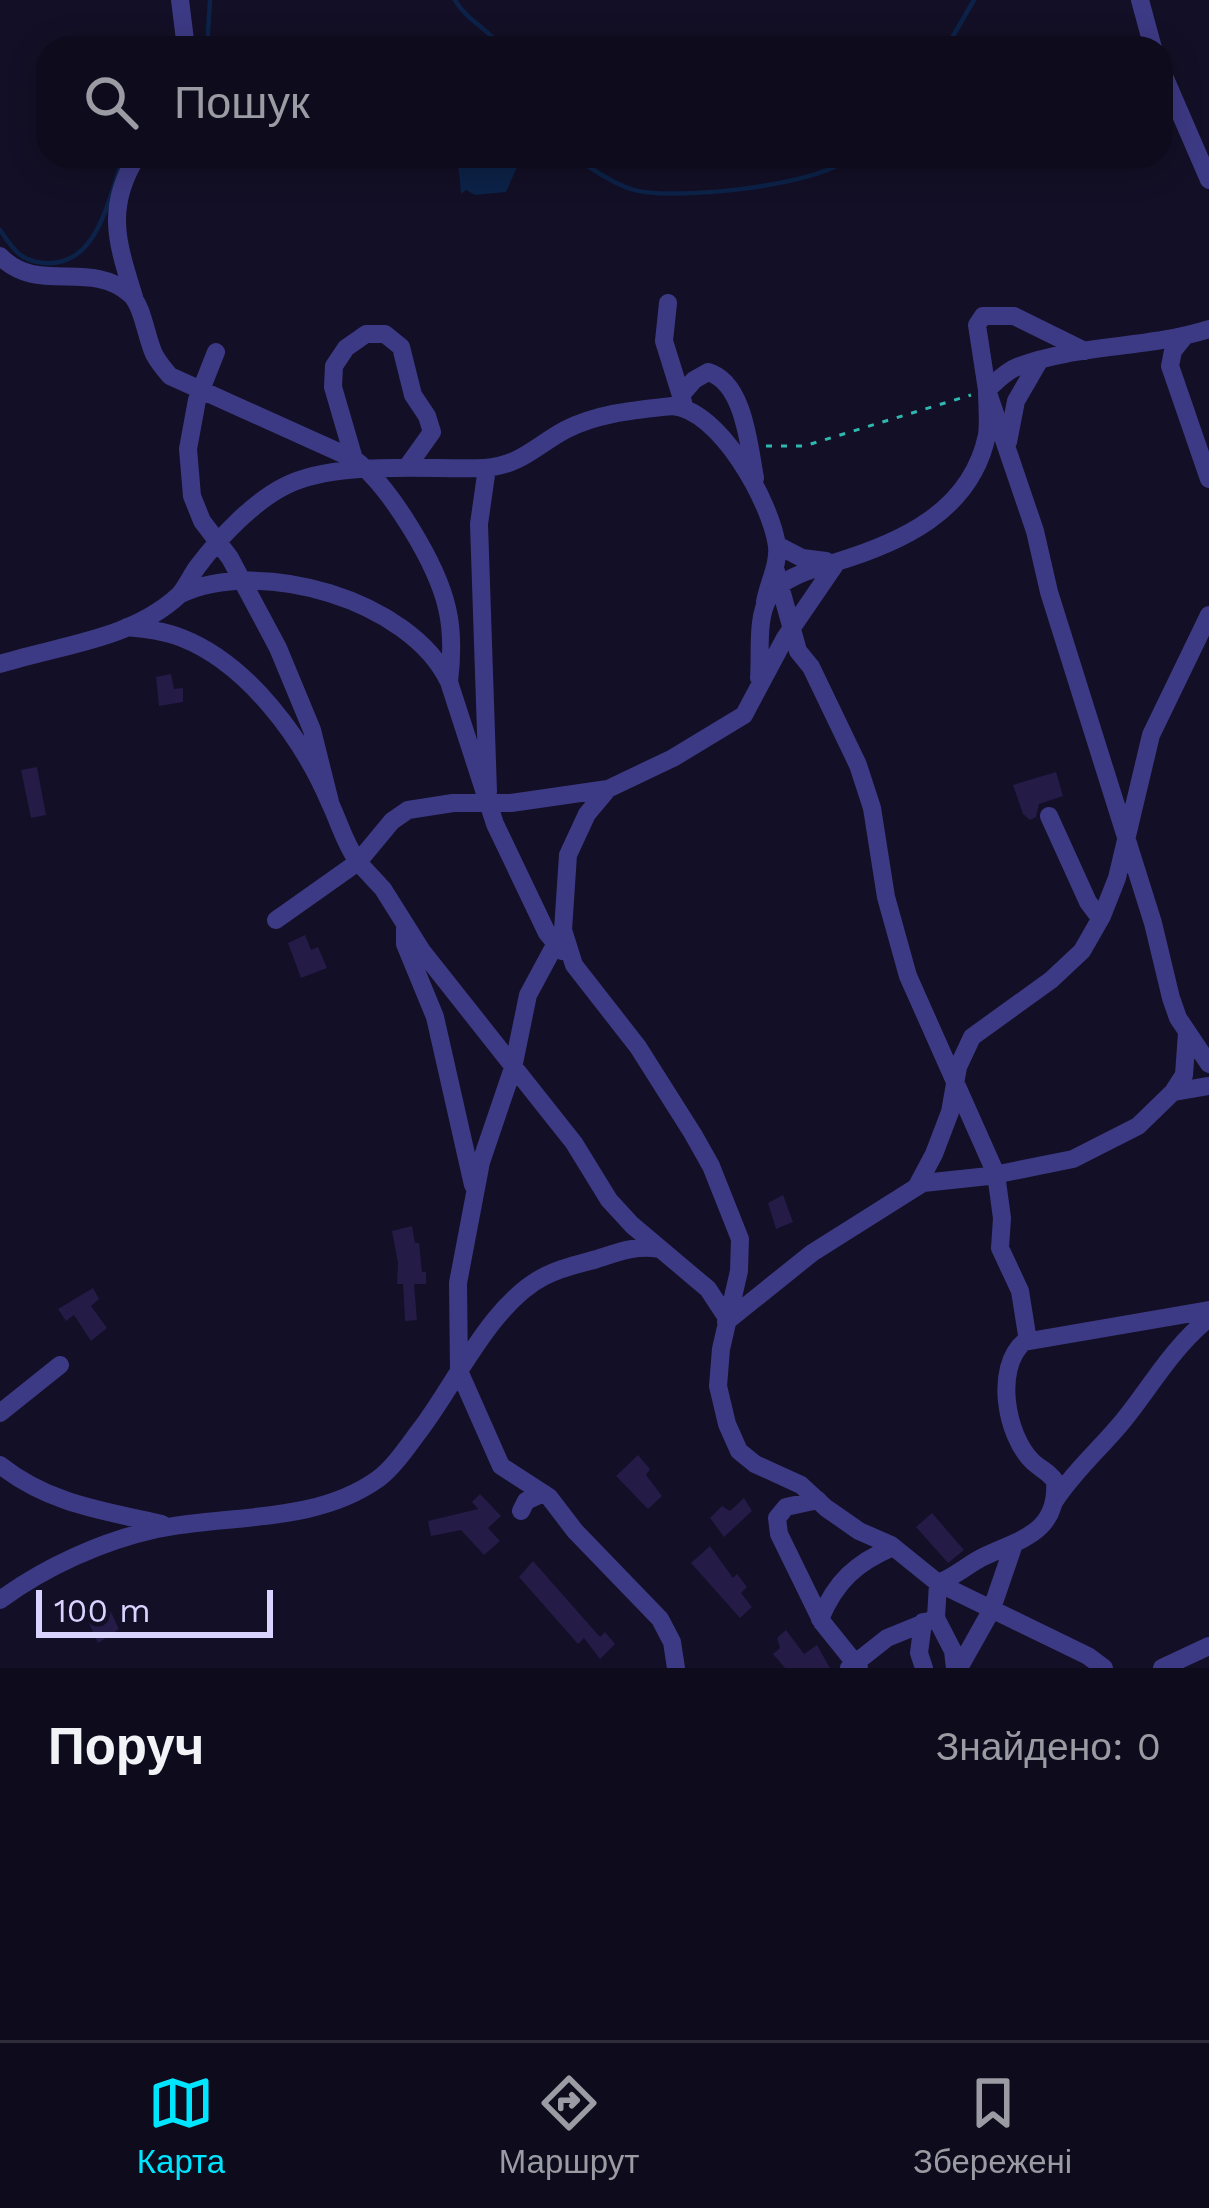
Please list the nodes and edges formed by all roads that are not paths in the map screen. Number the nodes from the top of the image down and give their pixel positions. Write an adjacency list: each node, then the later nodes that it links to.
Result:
1 (180, 0): 3 (street)
2 (1140, 0): 4 (street)
3 (184, 36)
4 (1150, 36)
5 (1173, 97): 7 (street)
6 (131, 168): 9 (street)
7 (1209, 180)
8 (0, 256): 9 (street)
9 (134, 297): 17 (street)
10 (668, 303): 18 (street)
11 (1209, 328): 12 (street)
12 (1185, 337): 13 (street); 23 (street)
13 (1085, 351): 15 (street); 16 (street)
14 (216, 352): 17 (street)
15 (1038, 363): 16 (street); 19 (street)
16 (987, 389): 19 (street); 27 (street)
17 (201, 392): 20 (street); 25 (street)
18 (683, 401): 22 (street); 24 (street); 24 (street)
19 (1008, 443): 41 (street)
20 (361, 464): 21 (street); 21 (street); 25 (street); 35 (street)
21 (407, 467): 22 (street)
22 (487, 468): 38 (street)
23 (1209, 479)
24 (756, 489): 26 (street)
25 (220, 542): 29 (street); 30 (street)
26 (777, 545): 27 (street); 28 (street)
27 (837, 562): 28 (street); 33 (street)
28 (778, 576): 33 (street); 36 (street)
29 (240, 578): 30 (street); 35 (street); 39 (street)
30 (179, 595): 32 (street)
31 (1209, 615): 41 (street)
32 (127, 626): 34 (street); 39 (street)
33 (790, 631): 36 (street); 50 (street)
34 (0, 664)
35 (449, 682): 38 (street)
36 (758, 687): 37 (street)
37 (608, 789): 38 (street); 46 (street)
38 (489, 800): 42 (street); 46 (street)
39 (330, 802): 42 (street)
40 (1049, 815): 43 (street)
41 (1126, 841): 43 (street); 47 (street)
42 (358, 862): 44 (street); 45 (street)
43 (1100, 918): 50 (street)
44 (276, 920)
45 (405, 924): 49 (street); 55 (street)
46 (559, 937): 49 (street); 58 (street)
47 (1187, 1033): 48 (street); 52 (street)
48 (1209, 1064)
49 (513, 1068): 55 (street); 56 (street)
50 (956, 1081): 53 (street); 54 (street)
51 (1209, 1086): 52 (street)
52 (1173, 1092): 53 (street)
53 (997, 1174): 54 (street); 59 (street)
54 (917, 1186): 58 (street)
55 (475, 1195): 61 (street)
56 (664, 1250): 58 (street); 61 (street)
57 (1209, 1314): 59 (street); 66 (street)
58 (727, 1320): 65 (street)
59 (1028, 1341): 66 (street)
60 (59, 1364): 62 (street)
61 (459, 1371): 64 (street); 68 (street)
62 (0, 1413)
63 (0, 1465): 68 (street)
64 (543, 1493): 67 (street); 78 (street)
65 (818, 1500): 69 (street); 74 (street)
66 (1054, 1503): 70 (street)
67 (521, 1511)
68 (173, 1527): 72 (street)
69 (893, 1547): 71 (street); 74 (street)
70 (1013, 1547): 71 (street); 73 (street)
71 (938, 1583): 73 (street); 75 (street)
72 (0, 1600)
73 (992, 1611): 80 (street); 81 (street)
74 (820, 1619): 77 (street)
75 (930, 1620): 77 (street); 79 (street); 80 (street)
76 (1209, 1646): 82 (street)
77 (854, 1667)
78 (676, 1668)
79 (924, 1668)
80 (957, 1668)
81 (1104, 1668)
82 (1162, 1668)

